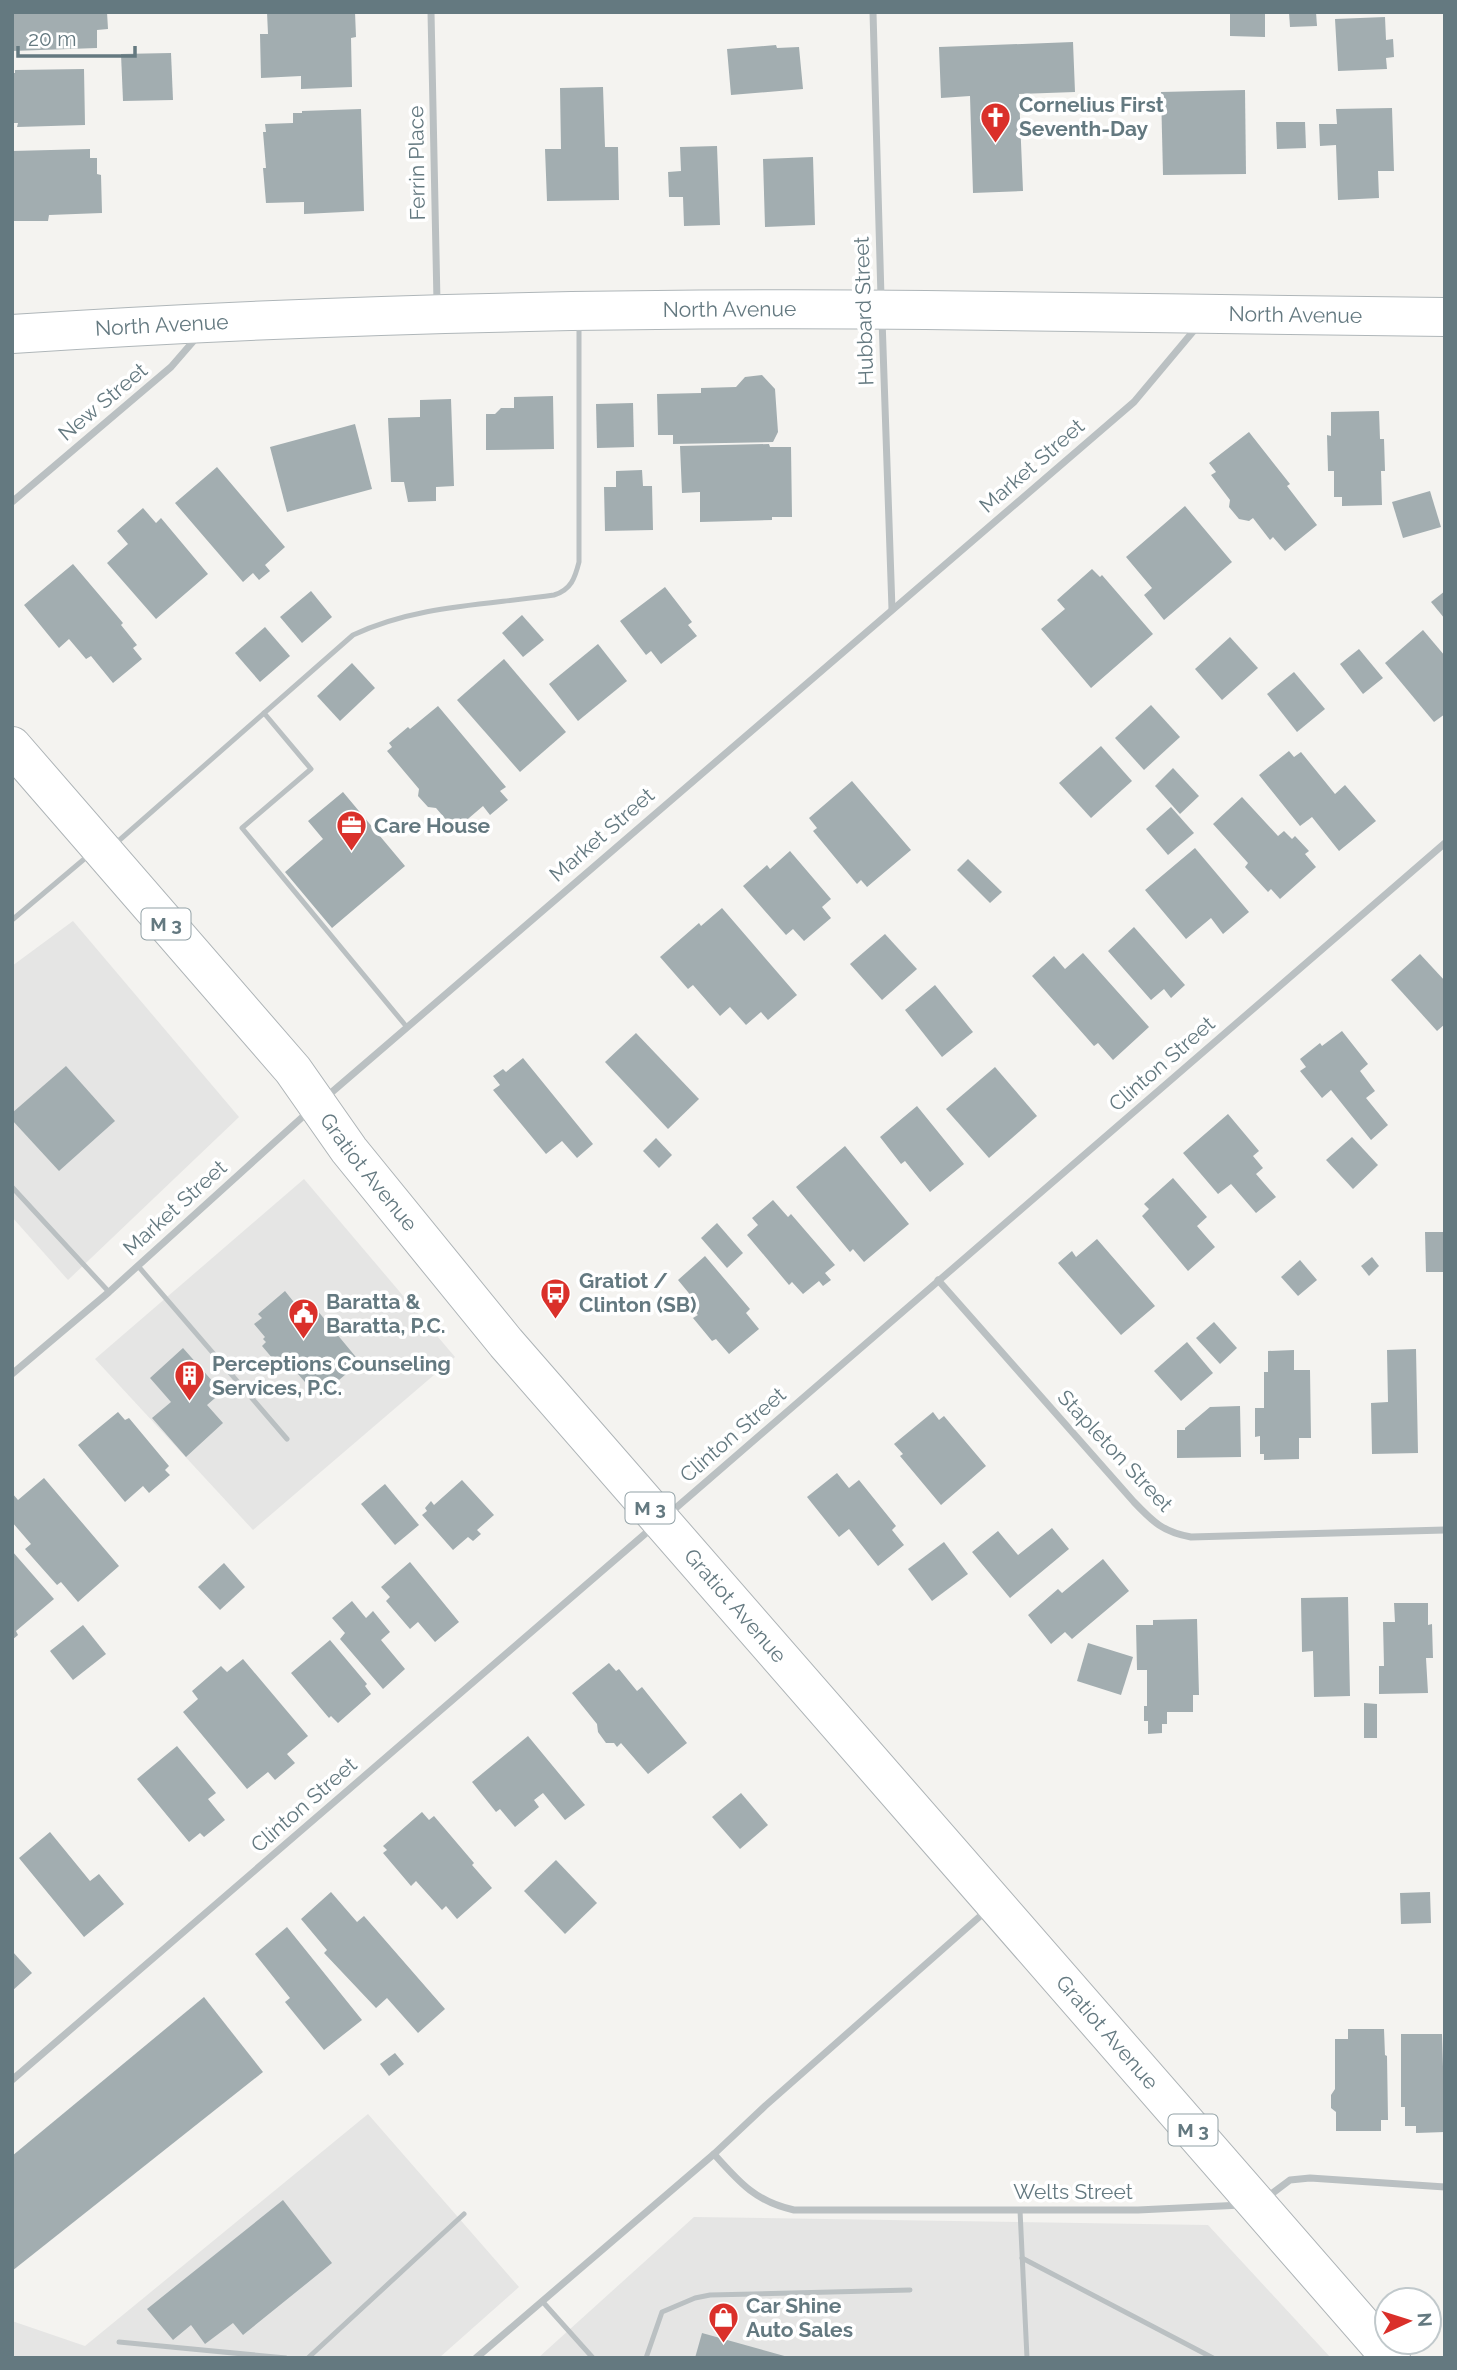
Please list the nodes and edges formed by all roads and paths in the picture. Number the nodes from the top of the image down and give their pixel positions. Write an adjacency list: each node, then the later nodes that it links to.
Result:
1 (431, 12): 5 (street, Ferrin Place)
2 (873, 12): 3 (street, Hubbard Street)
3 (882, 310): 4 (main road, North Avenue); 6 (main road, North Avenue); 11 (street, Hubbard Street)
4 (579, 312): 5 (main road, North Avenue); 12 (lane)
5 (437, 314): 8 (main road, North Avenue)
6 (1206, 315): 7 (main road, North Avenue); 11 (street, Market Street)
7 (1445, 317)
8 (210, 321): 9 (main road, North Avenue); 10 (street, New Street)
9 (12, 334)
10 (12, 502)
11 (892, 609): 17 (street, Market Street)
12 (264, 713): 15 (lane); 17 (lane)
13 (12, 746): 15 (main road, Gratiot Avenue / M 3)
14 (1445, 843): 21 (street, Clinton Street)
15 (102, 849): 16 (lane); 18 (main road, Gratiot Avenue / M 3)
16 (12, 920)
17 (406, 1026): 18 (street, Market Street)
18 (317, 1104): 20 (street, Market Street); 25 (main road, Gratiot Avenue / M 3)
19 (12, 1187): 22 (lane)
20 (138, 1266): 22 (street, Market Street); 24 (lane)
21 (938, 1280): 25 (street, Clinton Street); 26 (street, Stapleton Street)
22 (109, 1292): 23 (street, Market Street)
23 (12, 1374)
24 (287, 1439)
25 (661, 1520): 27 (main road, Gratiot Avenue / M 3); 28 (street, Clinton Street)
26 (1445, 1530)
27 (996, 1902): 29 (street); 31 (main road, Gratiot Avenue / M 3)
28 (12, 2080)
29 (714, 2154): 32 (street, Welts Street); 36 (street)
30 (1445, 2187): 31 (street)
31 (1258, 2204): 32 (street, Welts Street); 45 (main road, Gratiot Avenue / M 3)
32 (1020, 2210): 34 (lane)
33 (464, 2214): 39 (lane)
34 (1022, 2258): 43 (lane); 44 (lane)
35 (910, 2290): 42 (lane)
36 (542, 2301): 40 (street); 41 (lane)
37 (119, 2342): 38 (lane)
38 (286, 2358)
39 (308, 2358)
40 (476, 2358)
41 (593, 2358)
42 (646, 2358)
43 (1027, 2358)
44 (1213, 2358)
45 (1391, 2358)

